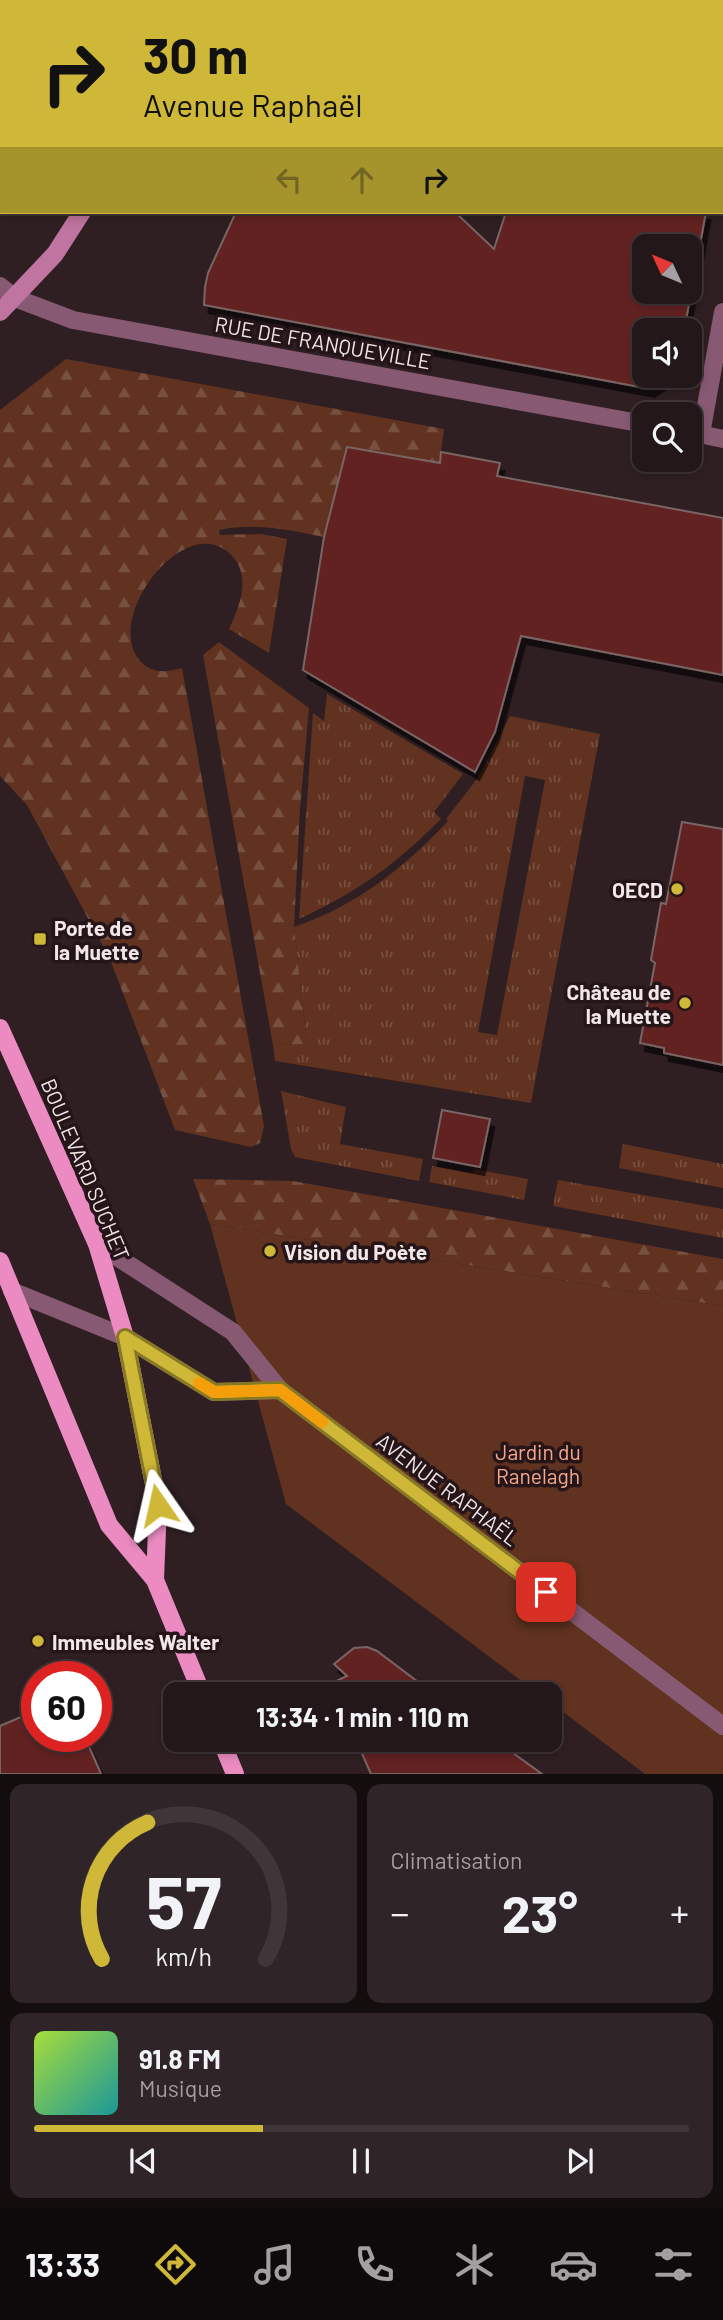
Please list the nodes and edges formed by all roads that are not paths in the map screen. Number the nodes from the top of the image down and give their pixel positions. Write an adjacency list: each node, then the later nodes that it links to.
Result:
1 (81, 214): 3 (main road)
2 (0, 286): 3 (street, RUE DE FRANQUEVILLE)
3 (15, 298): 4 (main road); 7 (street, RUE DE FRANQUEVILLE)
4 (0, 312)
5 (723, 312): 6 (street)
6 (702, 403)
7 (632, 422)
8 (702, 434): 9 (street)
9 (723, 439)
10 (0, 1028): 11 (main road, BOULEVARD SUCHET)
11 (97, 1244): 14 (main road, BOULEVARD SUCHET); 15 (street, AVENUE RAPHAËL)
12 (0, 1261): 13 (main road, BOULEVARD SUCHET)
13 (12, 1291): 14 (street); 16 (main road, BOULEVARD SUCHET)
14 (125, 1337): 15 (street); 16 (main road, BOULEVARD SUCHET)
15 (280, 1390): 18 (street, AVENUE RAPHAËL)
16 (155, 1580): 17 (main road, BOULEVARD SUCHET)
17 (197, 1682)
18 (723, 1726)
19 (225, 1752): 20 (main road)
20 (235, 1774)

